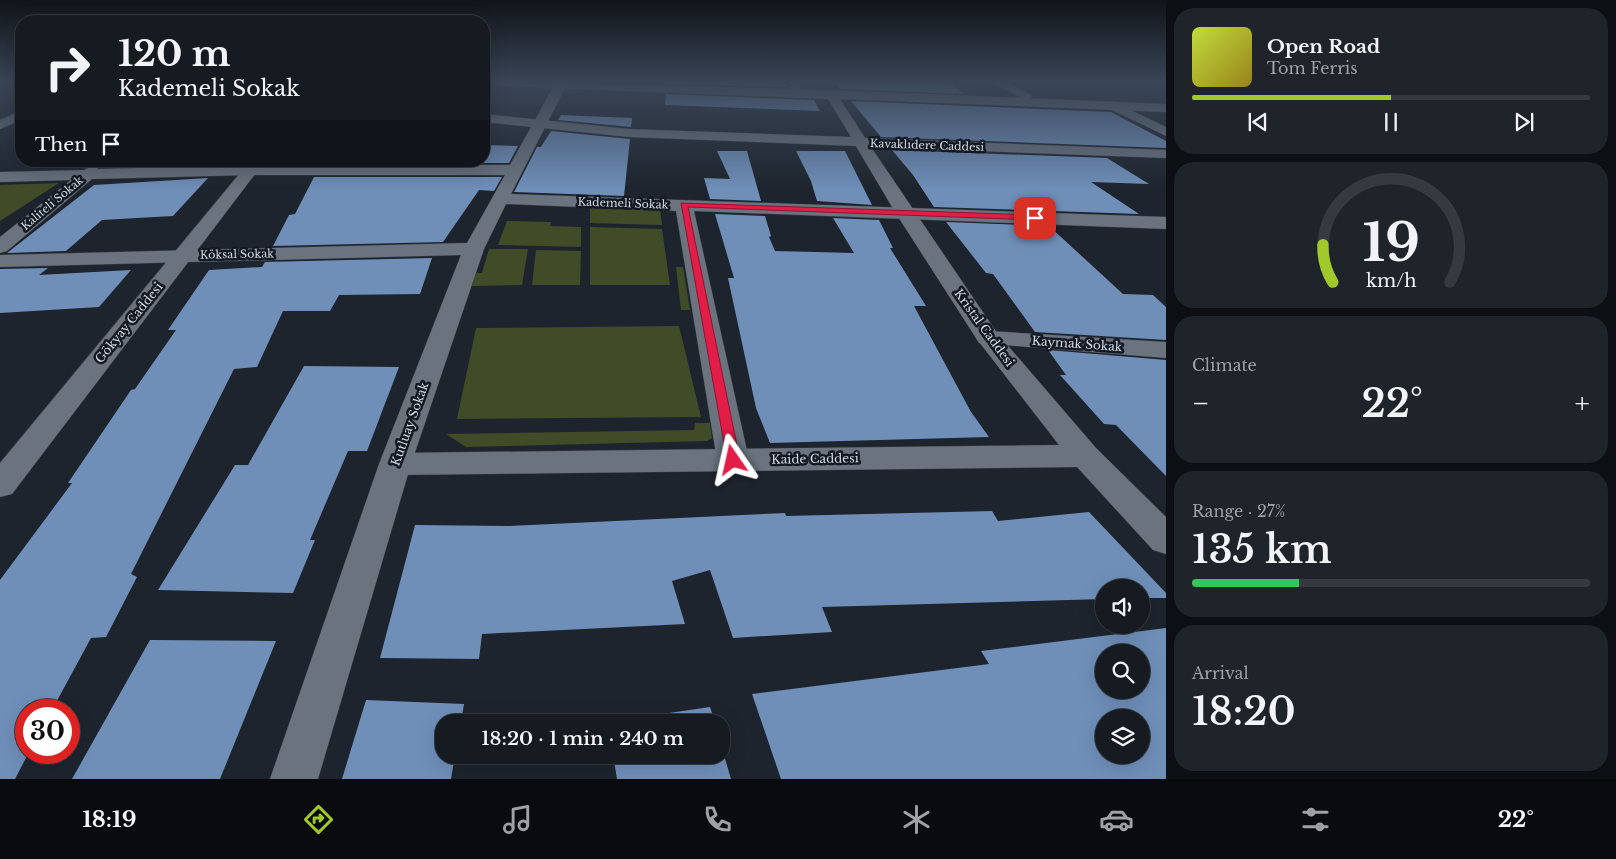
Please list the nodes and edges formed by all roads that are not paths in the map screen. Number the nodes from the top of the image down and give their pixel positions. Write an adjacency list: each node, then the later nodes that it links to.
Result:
1 (543, 117): 6 (street, Kutluay Sokak)
2 (845, 117): 9 (street, Kristal Caddesi)
3 (1136, 117): 8 (street)
4 (15, 118): 7 (street)
5 (490, 119): 6 (street, Kavaklıdere Caddesi)
6 (539, 124): 9 (street, Kavaklıdere Caddesi); 15 (street, Kutluay Sokak)
7 (0, 125)
8 (1166, 132)
9 (860, 142): 10 (street, Kavaklıdere Caddesi); 20 (street, Kristal Caddesi)
10 (1166, 154)
11 (97, 167): 16 (street, Kaliteli Sokak)
12 (234, 167): 16 (street)
13 (254, 167): 24 (street, Gökyay Caddesi)
14 (320, 167): 15 (street)
15 (516, 170): 18 (street, Kutluay Sokak)
16 (87, 174): 17 (street); 22 (street, Kaliteli Sokak)
17 (0, 177)
18 (500, 199): 19 (street, Kademeli Sokak); 23 (street, Kutluay Sokak)
19 (684, 205): 20 (street, Kademeli Sokak); 29 (street)
20 (904, 212): 21 (street, Kademeli Sokak); 26 (street, Kristal Caddesi)
21 (1166, 223)
22 (0, 247)
23 (474, 249): 24 (street, Köksal Sokak); 30 (street, Kutluay Sokak)
24 (184, 255): 25 (street, Köksal Sokak); 31 (street, Gökyay Caddesi)
25 (0, 261)
26 (988, 338): 27 (street, Kaymak Sokak); 28 (street, Kristal Caddesi)
27 (1166, 350)
28 (1085, 456): 29 (street, Kaide Caddesi); 32 (street, Kristal Caddesi)
29 (733, 460): 30 (street, Kaide Caddesi)
30 (395, 464): 33 (street, Kutluay Sokak)
31 (0, 485)
32 (1166, 540)
33 (294, 779)

